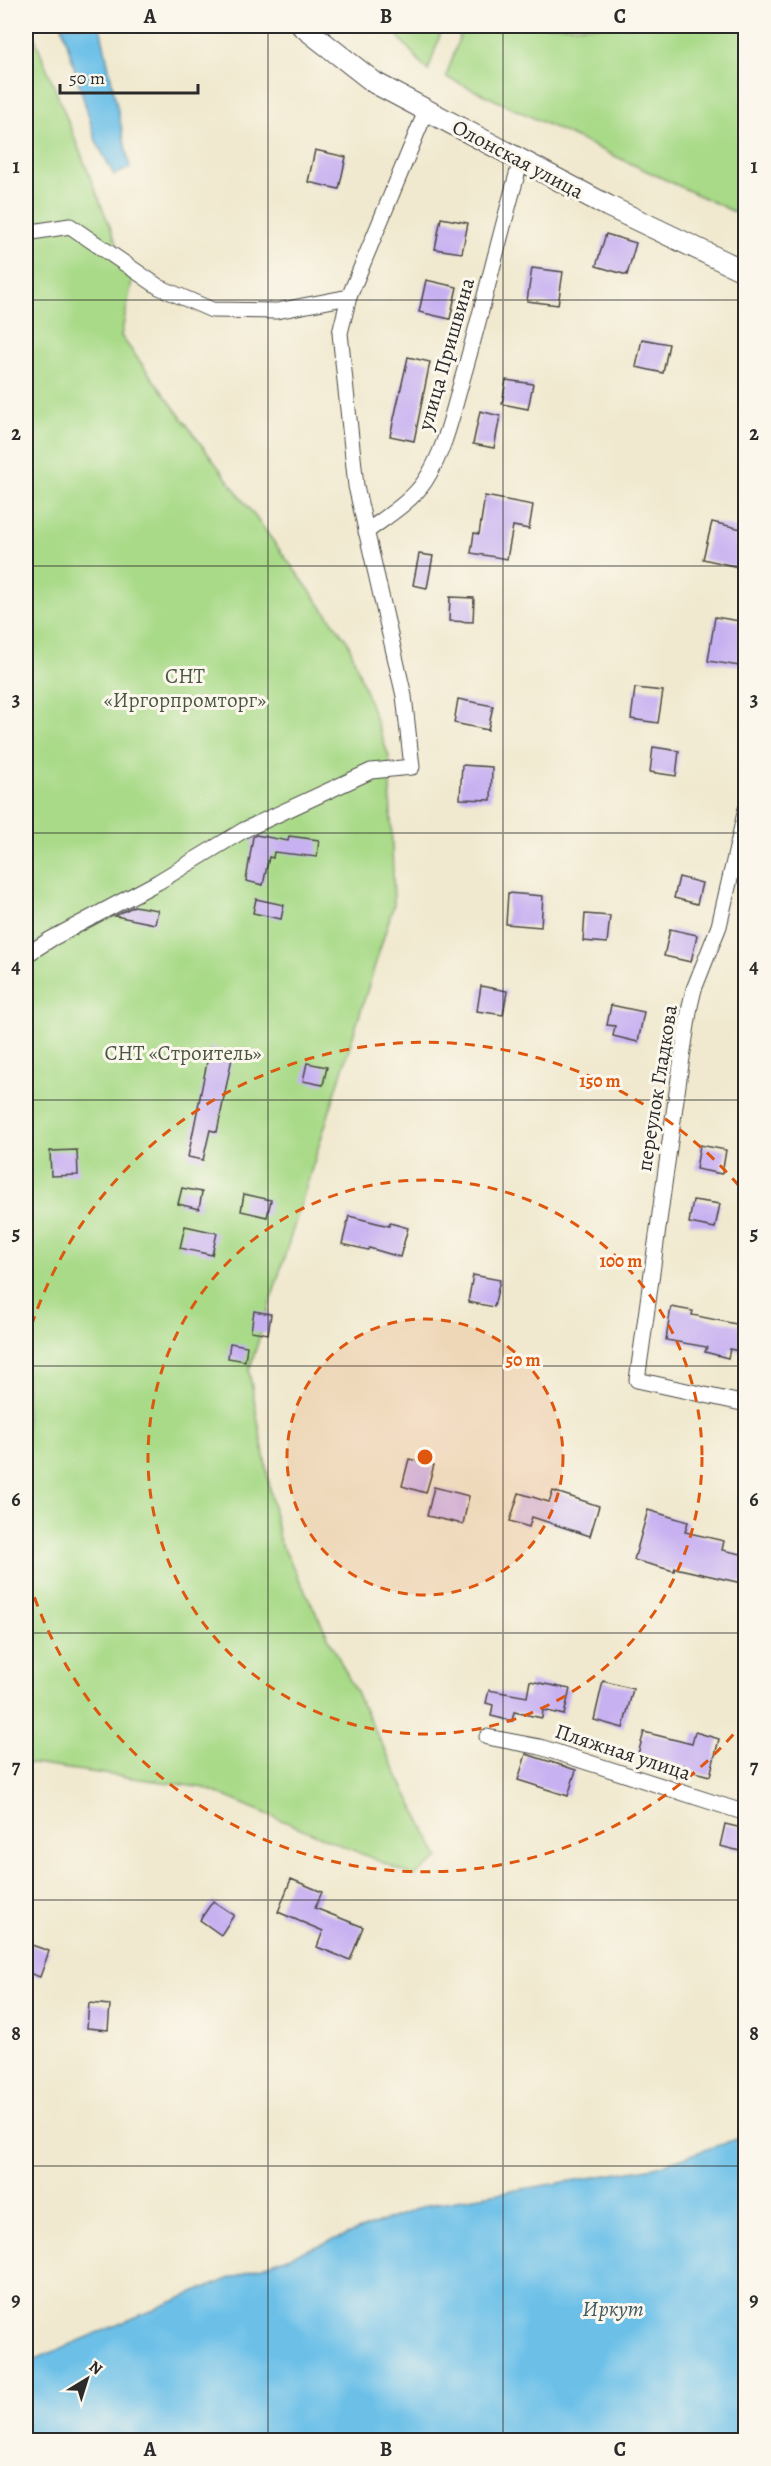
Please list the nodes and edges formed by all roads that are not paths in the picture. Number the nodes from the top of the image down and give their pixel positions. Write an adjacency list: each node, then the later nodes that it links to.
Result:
1 (302, 26): 2 (street, Олонская улица)
2 (426, 111): 3 (street, Олонская улица); 6 (street)
3 (521, 160): 5 (street, Олонская улица); 7 (street, улица Пришвина)
4 (26, 233): 6 (street)
5 (746, 272)
6 (348, 297): 7 (street)
7 (366, 532): 9 (street)
8 (746, 809): 10 (street, переулок Гладкова)
9 (26, 955)
10 (746, 1404)
11 (487, 1737): 12 (street, Пляжная улица)
12 (746, 1813)

